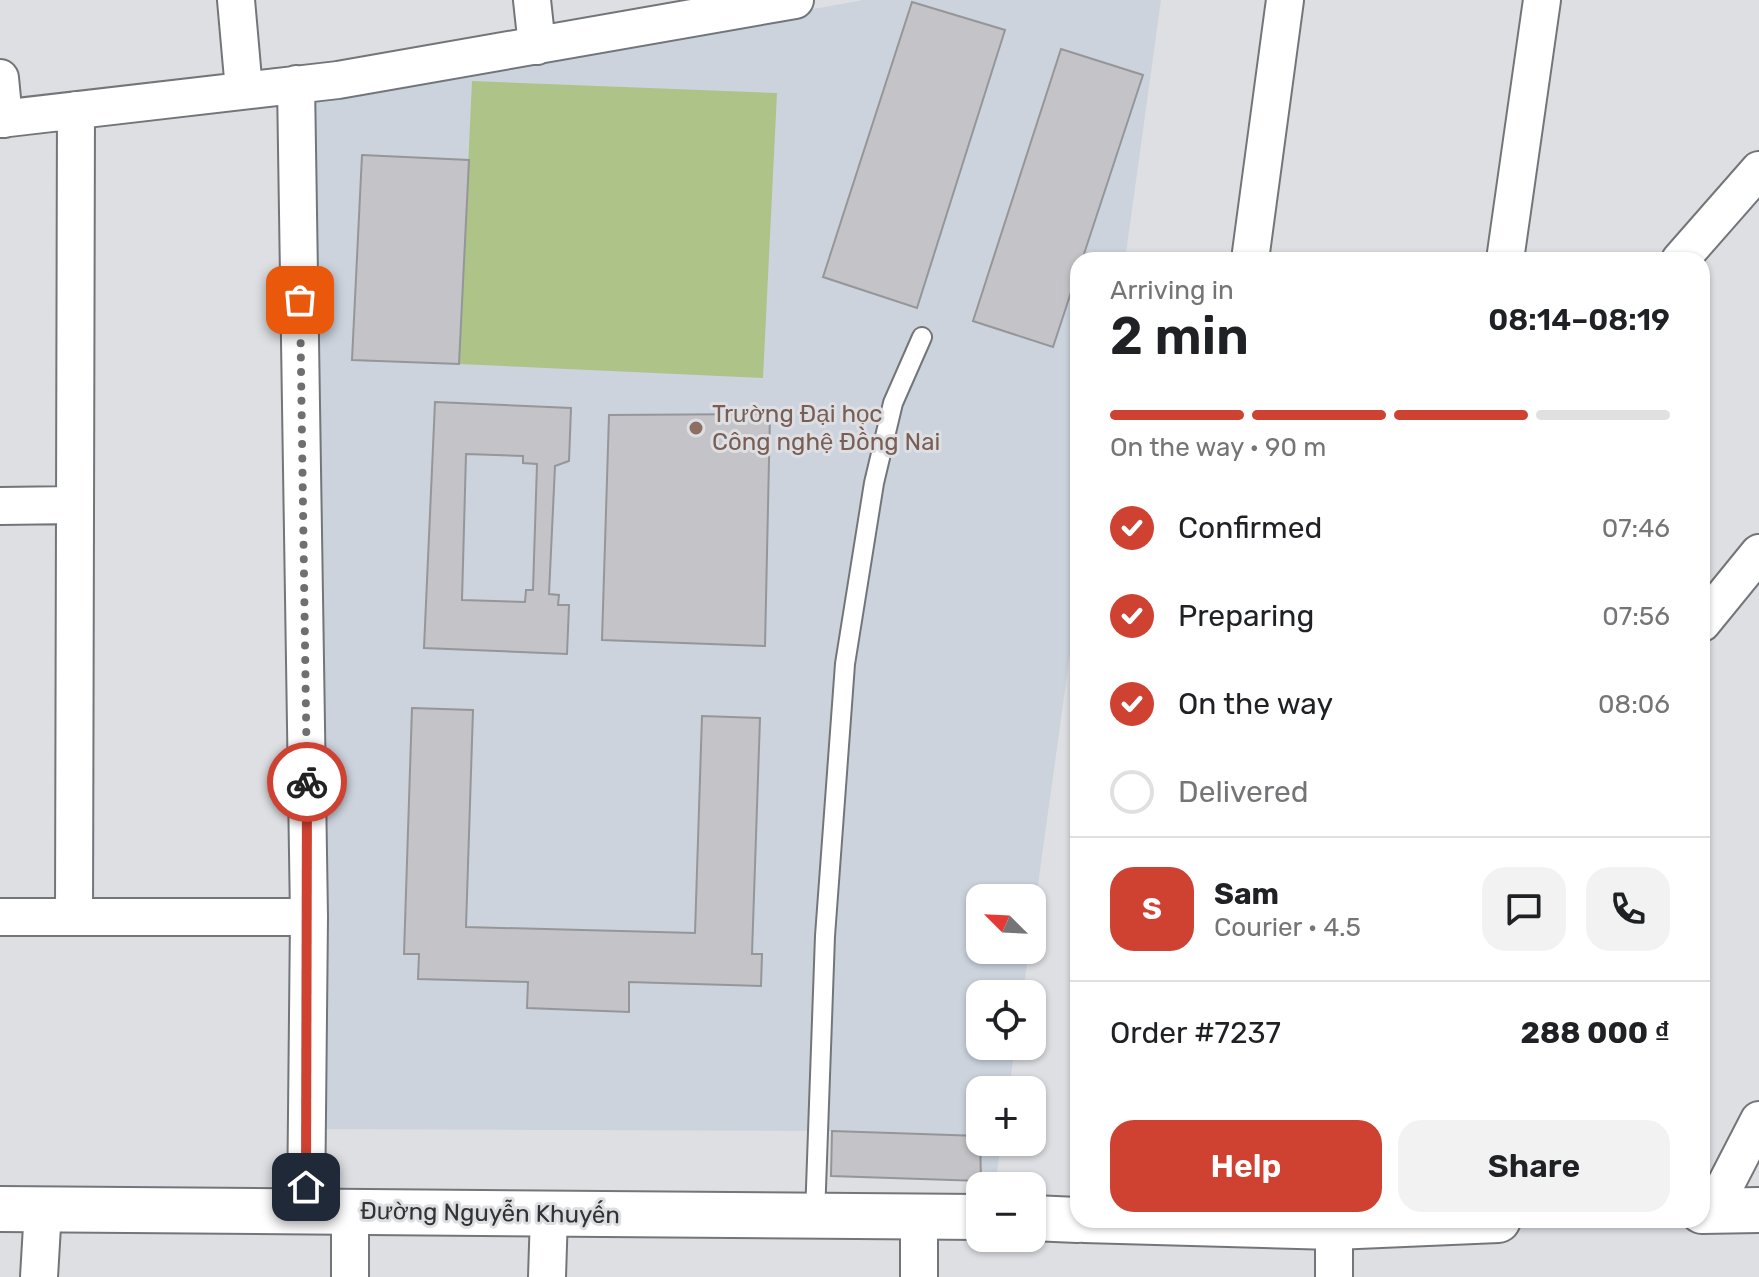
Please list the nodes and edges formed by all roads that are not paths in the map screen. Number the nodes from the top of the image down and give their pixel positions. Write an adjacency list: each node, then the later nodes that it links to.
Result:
1 (236, 0): 9 (street)
2 (532, 0): 6 (street)
3 (795, 0): 6 (street)
4 (1285, 0): 13 (street)
5 (1542, 0): 14 (street)
6 (537, 46): 8 (street)
7 (0, 78): 11 (street)
8 (296, 84): 9 (street); 23 (street)
9 (244, 90): 10 (street)
10 (76, 110): 11 (street); 17 (street)
11 (2, 119)
12 (1759, 170): 15 (street)
13 (1251, 252)
14 (1506, 252)
15 (1687, 252)
16 (922, 337): 33 (lane)
17 (75, 505): 18 (street); 22 (street)
18 (0, 506)
19 (1759, 553): 20 (street)
20 (1710, 613)
21 (0, 917): 22 (street)
22 (74, 917): 23 (street)
23 (309, 917): 30 (street)
24 (1759, 1120): 25 (street)
25 (1710, 1206)
26 (0, 1209): 27 (street, Đường Nguyễn Khuyến)
27 (43, 1209): 30 (street, Đường Nguyễn Khuyến); 39 (street)
28 (1759, 1210): 29 (street)
29 (1710, 1211)
30 (306, 1212): 31 (street, Đường Nguyễn Khuyến)
31 (350, 1212): 32 (street, Đường Nguyễn Khuyến); 40 (street)
32 (549, 1214): 33 (street, Đường Nguyễn Khuyến); 41 (street)
33 (815, 1216): 34 (street, Đường Nguyễn Khuyến)
34 (919, 1217): 35 (street, Đường Nguyễn Khuyến); 42 (street)
35 (966, 1217)
36 (1046, 1219): 37 (street)
37 (1070, 1220)
38 (1360, 1228): 43 (street)
39 (39, 1277)
40 (350, 1277)
41 (547, 1277)
42 (919, 1277)
43 (1334, 1277)

